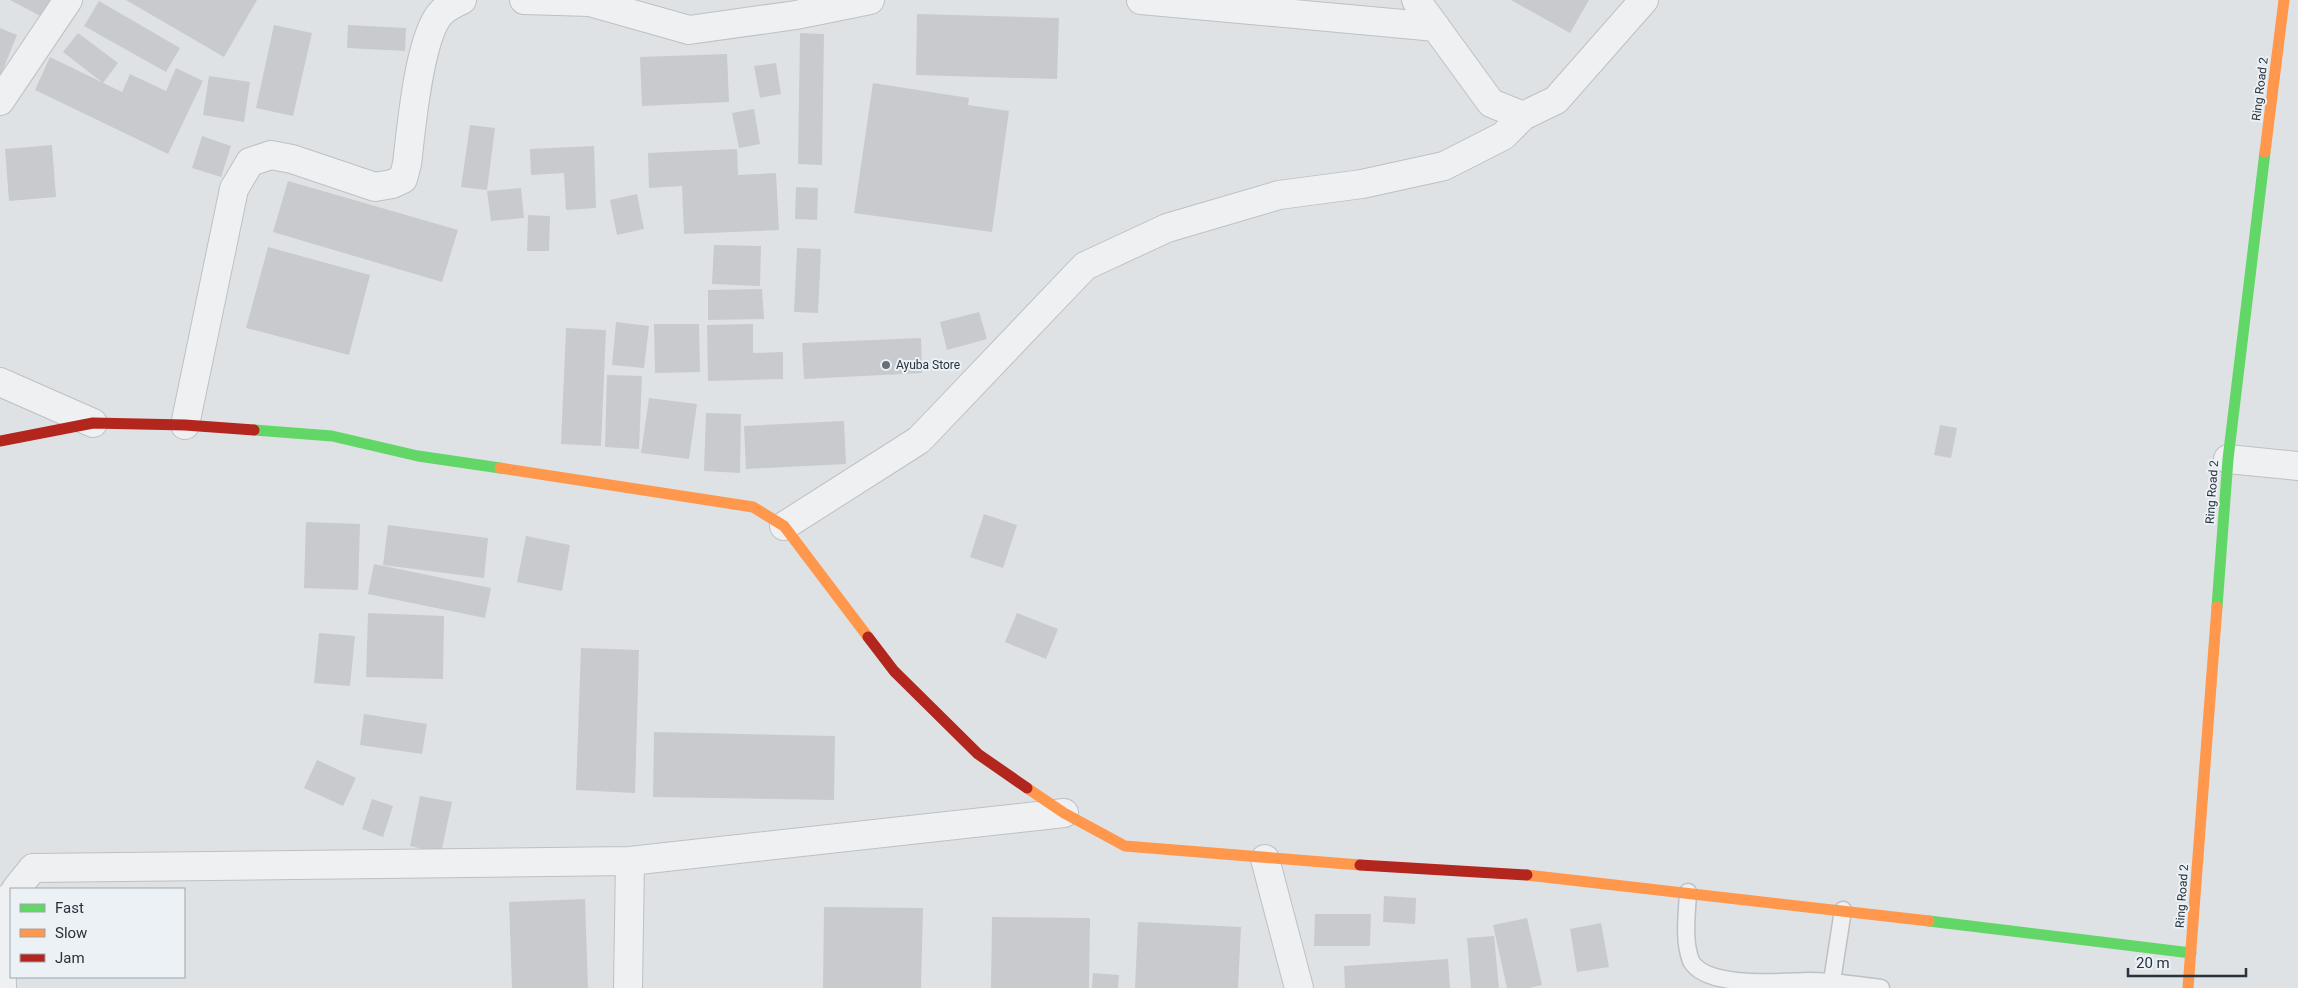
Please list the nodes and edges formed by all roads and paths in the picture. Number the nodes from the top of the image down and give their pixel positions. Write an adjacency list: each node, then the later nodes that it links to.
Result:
1 (68, 0): 11 (street)
2 (462, 0): 15 (street)
3 (524, 0): 9 (street)
4 (870, 0): 9 (street)
5 (1141, 0): 10 (street)
6 (1416, 0): 10 (street)
7 (1644, 0): 12 (street)
8 (2284, 0): 17 (street, Ring Road 2)
9 (795, 7)
10 (1436, 27): 12 (street)
11 (0, 101)
12 (1523, 116): 19 (street)
13 (0, 382): 14 (street)
14 (93, 423): 15 (street); 16 (street)
15 (185, 425): 19 (street)
16 (0, 441)
17 (2228, 459): 18 (street); 27 (street, Ring Road 2)
18 (2298, 466)
19 (784, 526): 20 (street)
20 (1064, 813): 21 (street); 22 (street)
21 (1265, 859): 24 (street); 31 (street)
22 (630, 861): 23 (street); 30 (street)
23 (17, 888)
24 (1688, 892): 26 (street); 28 (lane)
25 (10, 897): 29 (street)
26 (1843, 910): 27 (street); 28 (lane)
27 (2191, 953): 33 (street, Ring Road 2)
28 (1832, 981): 32 (lane)
29 (2, 988)
30 (628, 988)
31 (1300, 988)
32 (1881, 988)
33 (2188, 988)

